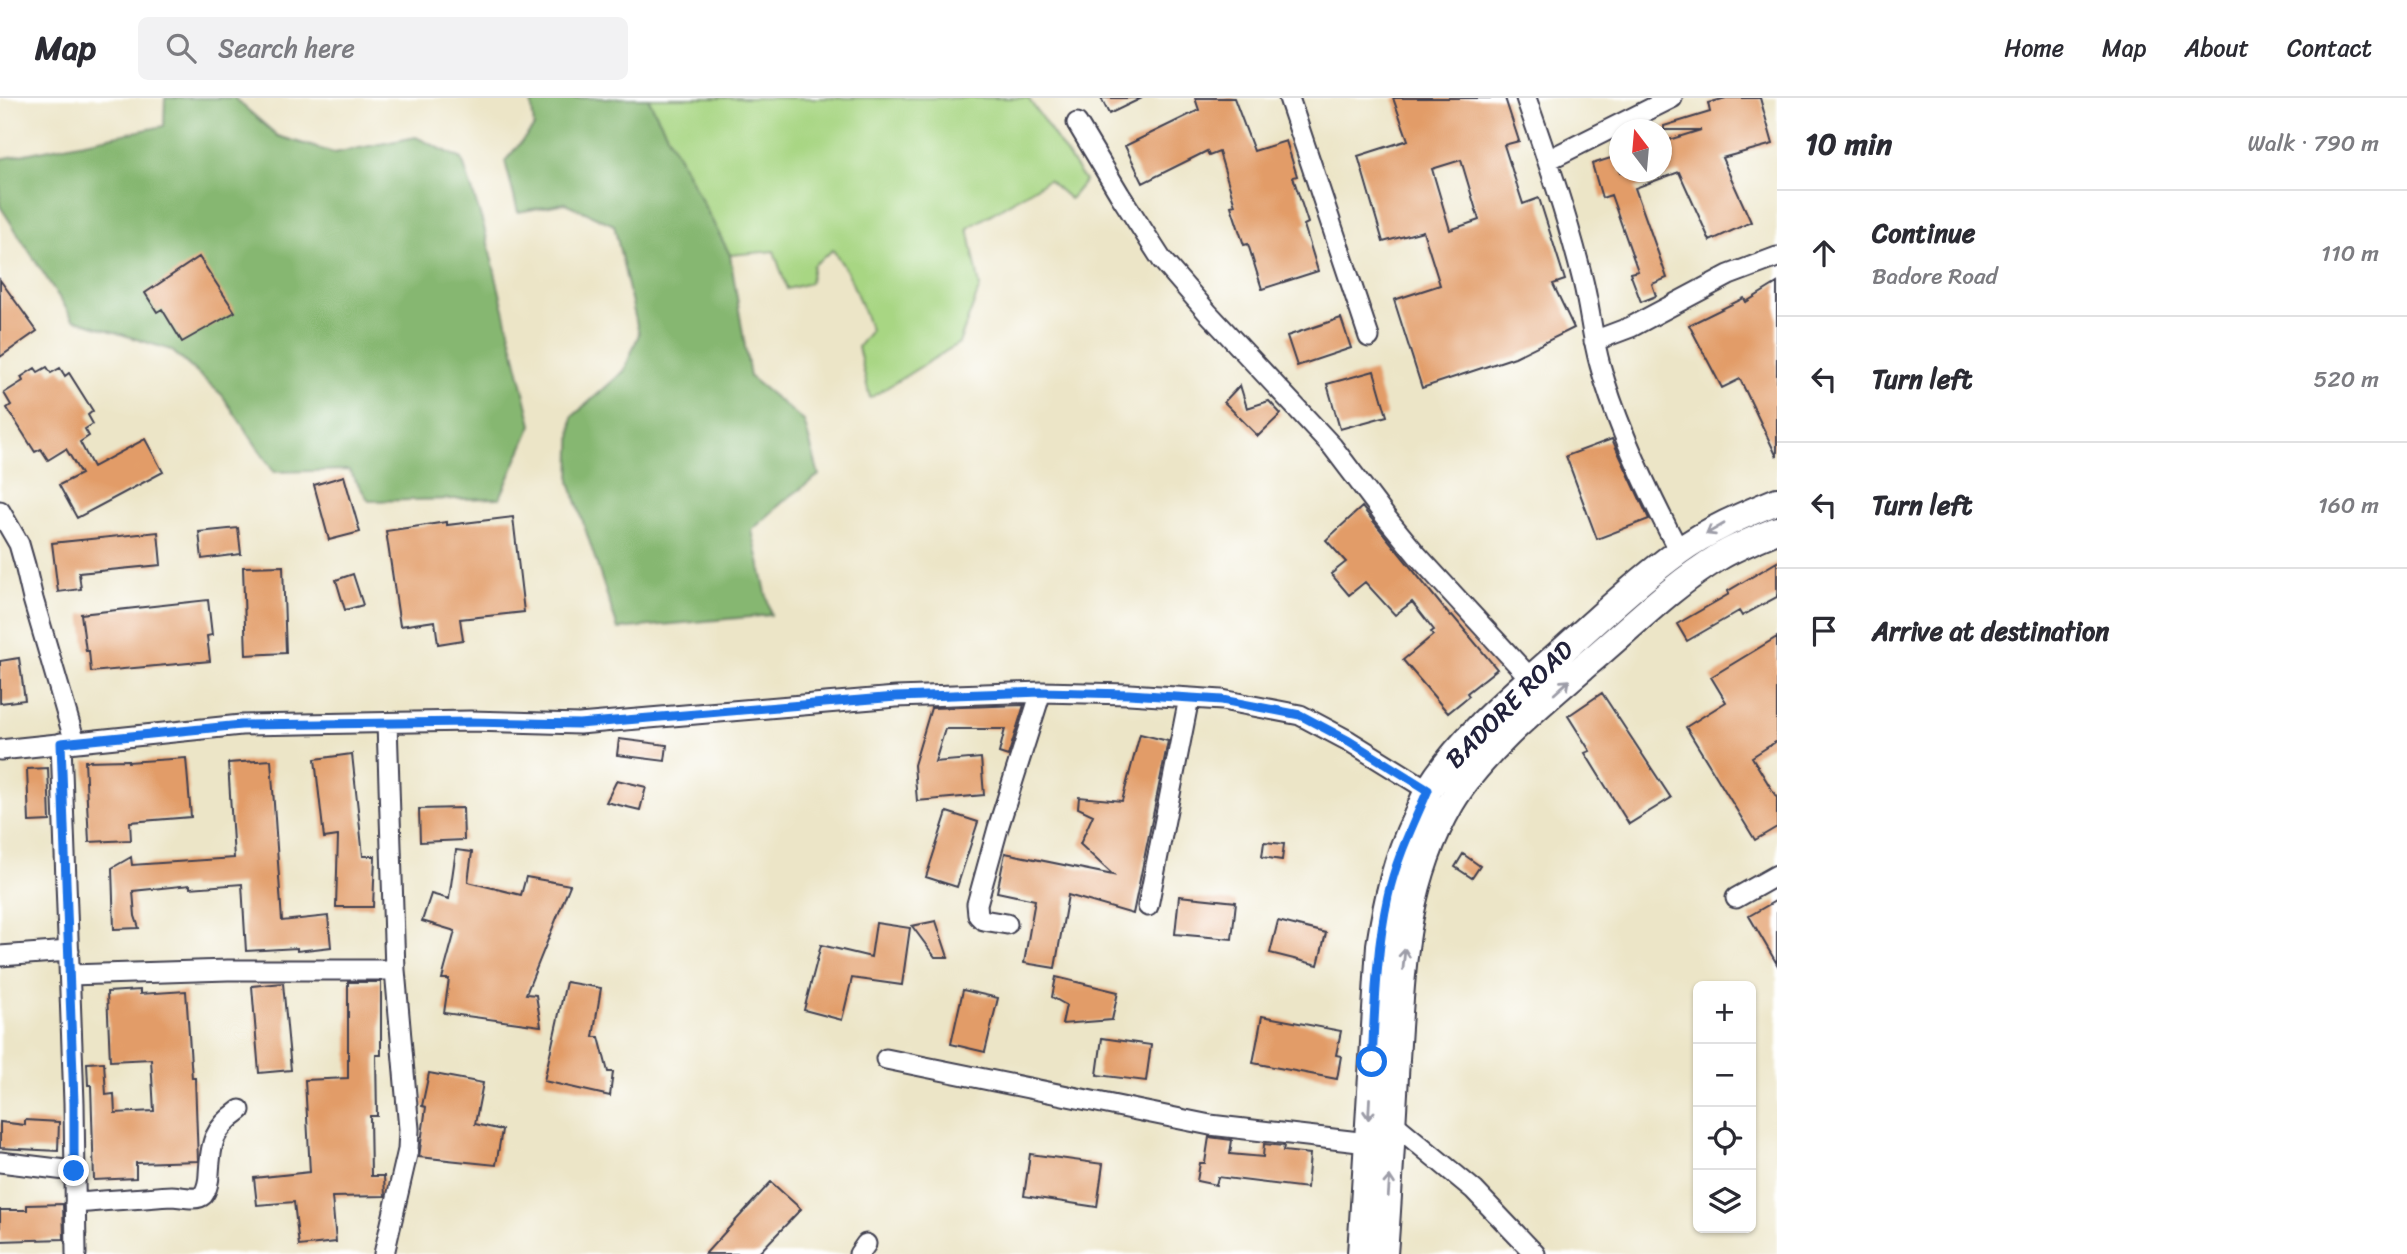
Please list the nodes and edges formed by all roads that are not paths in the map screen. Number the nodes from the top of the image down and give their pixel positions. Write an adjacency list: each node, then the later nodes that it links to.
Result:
1 (1289, 98): 7 (street)
2 (1526, 98): 5 (street)
3 (1672, 98): 5 (street)
4 (1077, 123): 13 (street)
5 (1548, 160): 8 (street)
6 (1777, 257): 8 (street)
7 (1369, 337)
8 (1594, 341): 12 (street)
9 (1777, 501): 12 (main road, BADORE ROAD, one-way to 12)
10 (0, 511): 17 (street)
11 (1777, 530): 30 (main road, BADORE ROAD, one-way to 11)
12 (1679, 551): 13 (main road, BADORE ROAD)
13 (1531, 679): 19 (main road, BADORE ROAD)
14 (1041, 692): 15 (street); 16 (street); 23 (street)
15 (1189, 698): 19 (street); 22 (street)
16 (387, 723): 17 (street); 26 (street)
17 (68, 743): 18 (street); 24 (street)
18 (0, 750)
19 (1428, 790): 31 (main road, BADORE ROAD, one-way to 31)
20 (1777, 875): 21 (street)
21 (1736, 898)
22 (1148, 906)
23 (1007, 924)
24 (69, 951): 25 (street); 27 (street)
25 (0, 957)
26 (395, 970): 27 (street); 36 (street)
27 (70, 975): 33 (street)
28 (886, 1059): 31 (street)
29 (240, 1110): 34 (street)
30 (1392, 1122): 38 (main road, BADORE ROAD, one-way to 30); 39 (street)
31 (1368, 1143): 37 (main road, BADORE ROAD)
32 (0, 1162): 33 (street)
33 (74, 1171): 34 (street)
34 (75, 1203): 35 (street)
35 (76, 1254)
36 (384, 1254)
37 (1361, 1254)
38 (1384, 1254)
39 (1535, 1254)

